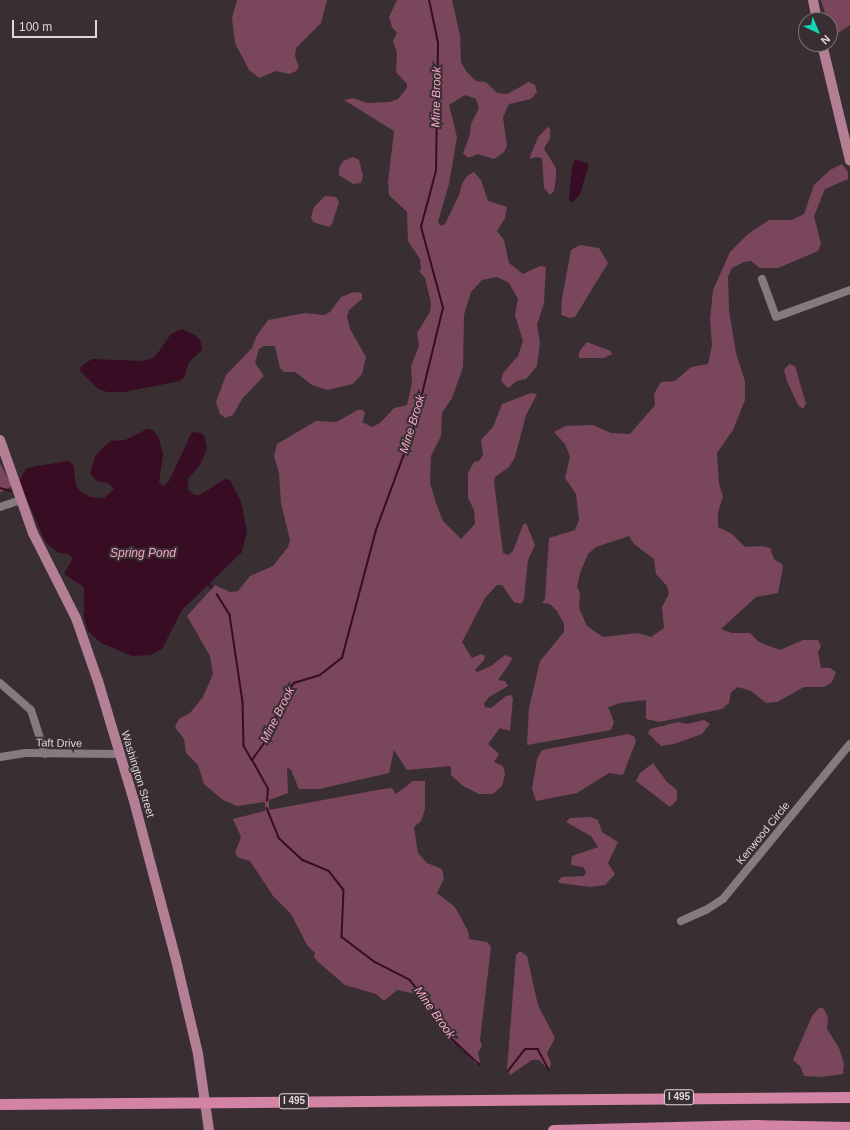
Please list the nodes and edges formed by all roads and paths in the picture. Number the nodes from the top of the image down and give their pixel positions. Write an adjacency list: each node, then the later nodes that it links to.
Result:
1 (813, 0): 2 (main road)
2 (815, 12)
3 (824, 52): 4 (main road)
4 (850, 160)
5 (762, 279): 6 (street)
6 (850, 290)
7 (0, 440): 8 (main road, Washington Street)
8 (20, 500): 9 (street); 13 (main road, Washington Street)
9 (0, 507)
10 (0, 683): 12 (street)
11 (850, 744): 15 (street, Kenwood Circle)
12 (45, 754): 13 (street, Taft Drive); 14 (street, Taft Drive)
13 (119, 754): 19 (main road, Washington Street)
14 (0, 757)
15 (681, 921)
16 (850, 1097): 17 (highway, I 495)
17 (0, 1104)
18 (850, 1127): 20 (highway)
19 (209, 1130)
20 (553, 1130)

